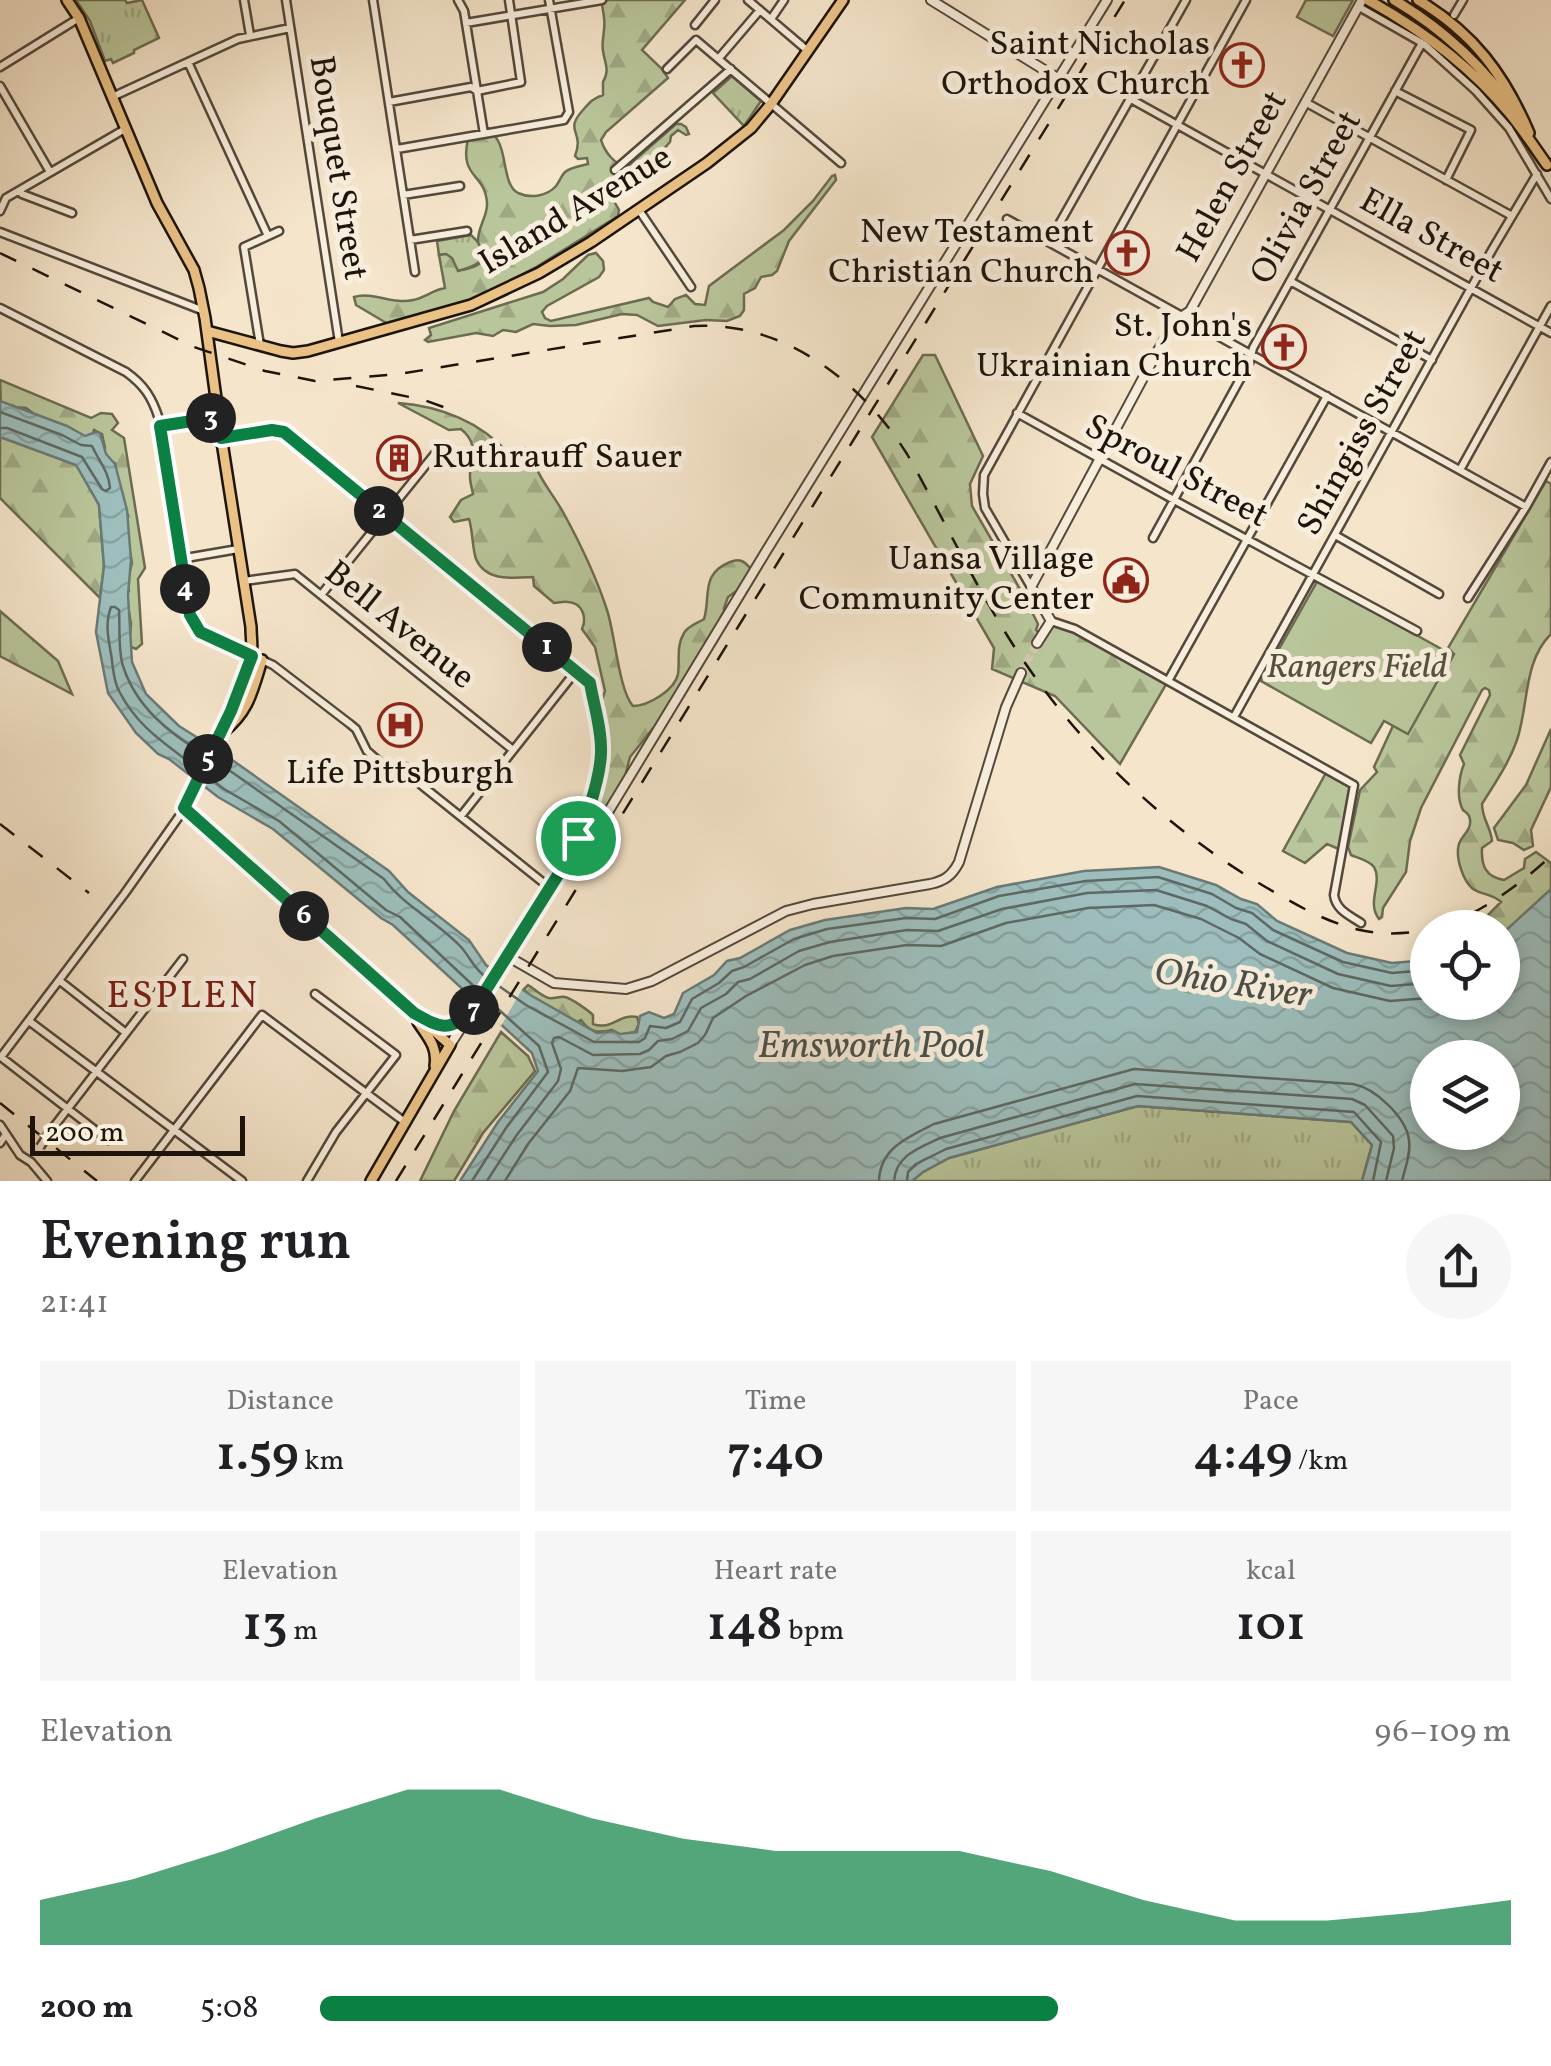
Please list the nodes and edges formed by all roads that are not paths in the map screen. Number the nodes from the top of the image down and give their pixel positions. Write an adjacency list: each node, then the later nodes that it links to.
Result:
1 (67, 0): 26 (main road)
2 (244, 0): 31 (street)
3 (286, 0): 30 (street, Bouquet Street)
4 (373, 0): 45 (street)
5 (458, 0): 23 (street)
6 (468, 0): 23 (street)
7 (509, 0): 24 (street)
8 (602, 0): 21 (street)
9 (715, 0): 29 (street)
10 (748, 0): 22 (street)
11 (784, 0): 27 (street)
12 (843, 0): 33 (main road, Island Avenue)
13 (931, 0): 39 (street)
14 (1106, 0): 39 (street)
15 (1186, 0): 44 (street)
16 (1246, 0): 48 (street)
17 (1394, 0): 51 (main road)
18 (1418, 0): 51 (main road)
19 (1463, 0): 25 (street)
20 (1363, 2): 32 (street); 46 (street, Helen Street); 51 (main road)
21 (549, 4): 24 (street); 50 (street)
22 (760, 10): 27 (street); 34 (street)
23 (464, 12): 28 (street)
24 (512, 15): 28 (street); 41 (street)
25 (1454, 15)
26 (79, 18): 36 (street); 43 (main road)
27 (770, 20): 33 (street)
28 (466, 23): 41 (street)
29 (694, 24)
30 (290, 28): 31 (street); 89 (street, Bouquet Street)
31 (250, 35): 35 (street)
32 (1422, 42): 42 (street, Olivia Street); 59 (street)
33 (808, 51): 47 (main road, Island Avenue)
34 (719, 58): 37 (street); 38 (street)
35 (188, 62): 43 (street); 74 (street)
36 (0, 67)
37 (667, 69)
38 (732, 69): 47 (street); 56 (street)
39 (1059, 79): 128 (street)
40 (0, 86): 57 (street)
41 (474, 89): 45 (street); 50 (street)
42 (1395, 90): 52 (street, Olivia Street); 60 (street)
43 (112, 97): 49 (main road)
44 (1129, 98): 48 (street, Ella Street); 76 (street)
45 (389, 102): 53 (street)
46 (1306, 102): 52 (street); 58 (street, Helen Street)
47 (772, 104): 54 (street); 65 (main road, Island Avenue)
48 (1177, 125): 58 (street, Ella Street); 77 (street)
49 (125, 129): 57 (street); 84 (main road)
50 (484, 134): 53 (street)
51 (1528, 136): 55 (main road)
52 (1369, 138): 60 (street); 66 (street, Olivia Street)
53 (397, 148): 63 (street)
54 (841, 163)
55 (1549, 168)
56 (616, 170)
57 (50, 172): 62 (street)
58 (1266, 174): 66 (street, Ella Street); 85 (street, Helen Street)
59 (1537, 174): 64 (street); 69 (street, Shingiss Street)
60 (1446, 180): 69 (street)
61 (460, 186): 63 (street)
62 (20, 190): 67 (street); 68 (street)
63 (402, 194): 75 (street)
64 (1551, 198)
65 (639, 210): 80 (street); 89 (main road, Island Avenue)
66 (1329, 210): 79 (street, Olivia Street); 81 (street, Ella Street)
67 (0, 211)
68 (72, 214)
69 (1512, 216): 81 (street, Shingiss Street)
70 (1008, 219): 76 (street)
71 (468, 231): 75 (street)
72 (0, 232): 84 (street)
73 (278, 232): 74 (street)
74 (268, 236): 90 (street)
75 (410, 240): 78 (street)
76 (1049, 242): 77 (street)
77 (1097, 269): 85 (street); 94 (street)
78 (414, 272)
79 (1290, 281): 91 (street, Olivia Street); 92 (street)
80 (691, 287)
81 (1471, 288): 86 (street, Ella Street); 92 (street, Shingiss Street)
82 (1551, 306): 86 (street)
83 (0, 308): 96 (street)
84 (204, 311): 87 (main road)
85 (1182, 316): 91 (street); 100 (street, Helen Street)
86 (1539, 326): 88 (street, Ella Street); 102 (street)
87 (207, 331): 90 (main road, Island Avenue); 95 (main road)
88 (1551, 332)
89 (340, 343): 90 (main road, Island Avenue)
90 (260, 345)
91 (1252, 354): 93 (street); 103 (street, Olivia Street)
92 (1432, 360): 97 (street, Shingiss Street)
93 (1326, 396): 97 (street); 108 (street)
94 (1018, 413): 100 (street, Sproul Street); 113 (street)
95 (218, 417): 96 (street); 98 (main road)
96 (160, 426): 110 (street)
97 (1392, 432): 102 (street); 106 (street, Shingiss Street)
98 (221, 438): 105 (street); 109 (main road)
99 (442, 444): 105 (street)
100 (1098, 458): 103 (street, Sproul Street); 113 (street, Helen Street)
101 (1551, 462): 104 (street)
102 (1460, 470): 104 (street)
103 (1174, 500): 107 (street, Olivia Street); 108 (street, Sproul Street)
104 (1526, 507): 116 (street)
105 (385, 515): 115 (street); 121 (street)
106 (1335, 535): 111 (street, Shingiss Street); 114 (street)
107 (1154, 538)
108 (1246, 538): 111 (street, Sproul Street); 123 (street)
109 (238, 549): 110 (street); 112 (main road)
110 (180, 559): 120 (street)
111 (1313, 574): 118 (street, Sproul Street); 124 (street, Shingiss Street)
112 (244, 582): 115 (street, Bell Avenue); 120 (main road)
113 (1031, 587): 117 (street)
114 (1439, 594)
115 (320, 595): 125 (street, Bell Avenue)
116 (1468, 598)
117 (1051, 621): 119 (street); 123 (street)
118 (1418, 631)
119 (1038, 643)
120 (257, 658): 126 (main road); 127 (street)
121 (576, 671): 125 (street); 128 (street)
122 (1020, 672): 131 (street)
123 (1168, 681): 124 (street)
124 (1234, 718): 130 (street)
125 (513, 750): 127 (street)
126 (184, 808): 133 (street); 135 (main road)
127 (461, 816): 129 (street)
128 (578, 838): 129 (street)
129 (550, 888): 131 (street)
130 (1361, 922)
131 (507, 956): 136 (street)
132 (183, 959): 138 (street)
133 (60, 981): 137 (street); 138 (street)
134 (315, 994): 143 (street)
135 (411, 1010): 136 (main road); 139 (main road); 142 (main road)
136 (472, 1014): 139 (street)
137 (29, 1021): 140 (street); 141 (street)
138 (126, 1033): 141 (street)
139 (450, 1045): 142 (main road)
140 (1, 1058): 144 (street)
141 (98, 1072): 144 (street); 147 (street)
142 (434, 1075): 145 (main road)
143 (366, 1094): 145 (street); 147 (street); 155 (street)
144 (68, 1108): 149 (street); 151 (street, bridge)
145 (406, 1123): 156 (main road)
146 (0, 1125): 148 (street)
147 (175, 1131): 153 (street); 154 (street)
148 (6, 1134): 150 (street); 151 (street)
149 (108, 1140)
150 (0, 1143)
151 (30, 1162): 152 (street)
152 (47, 1181)
153 (135, 1181)
154 (242, 1181)
155 (307, 1181)
156 (371, 1181)

